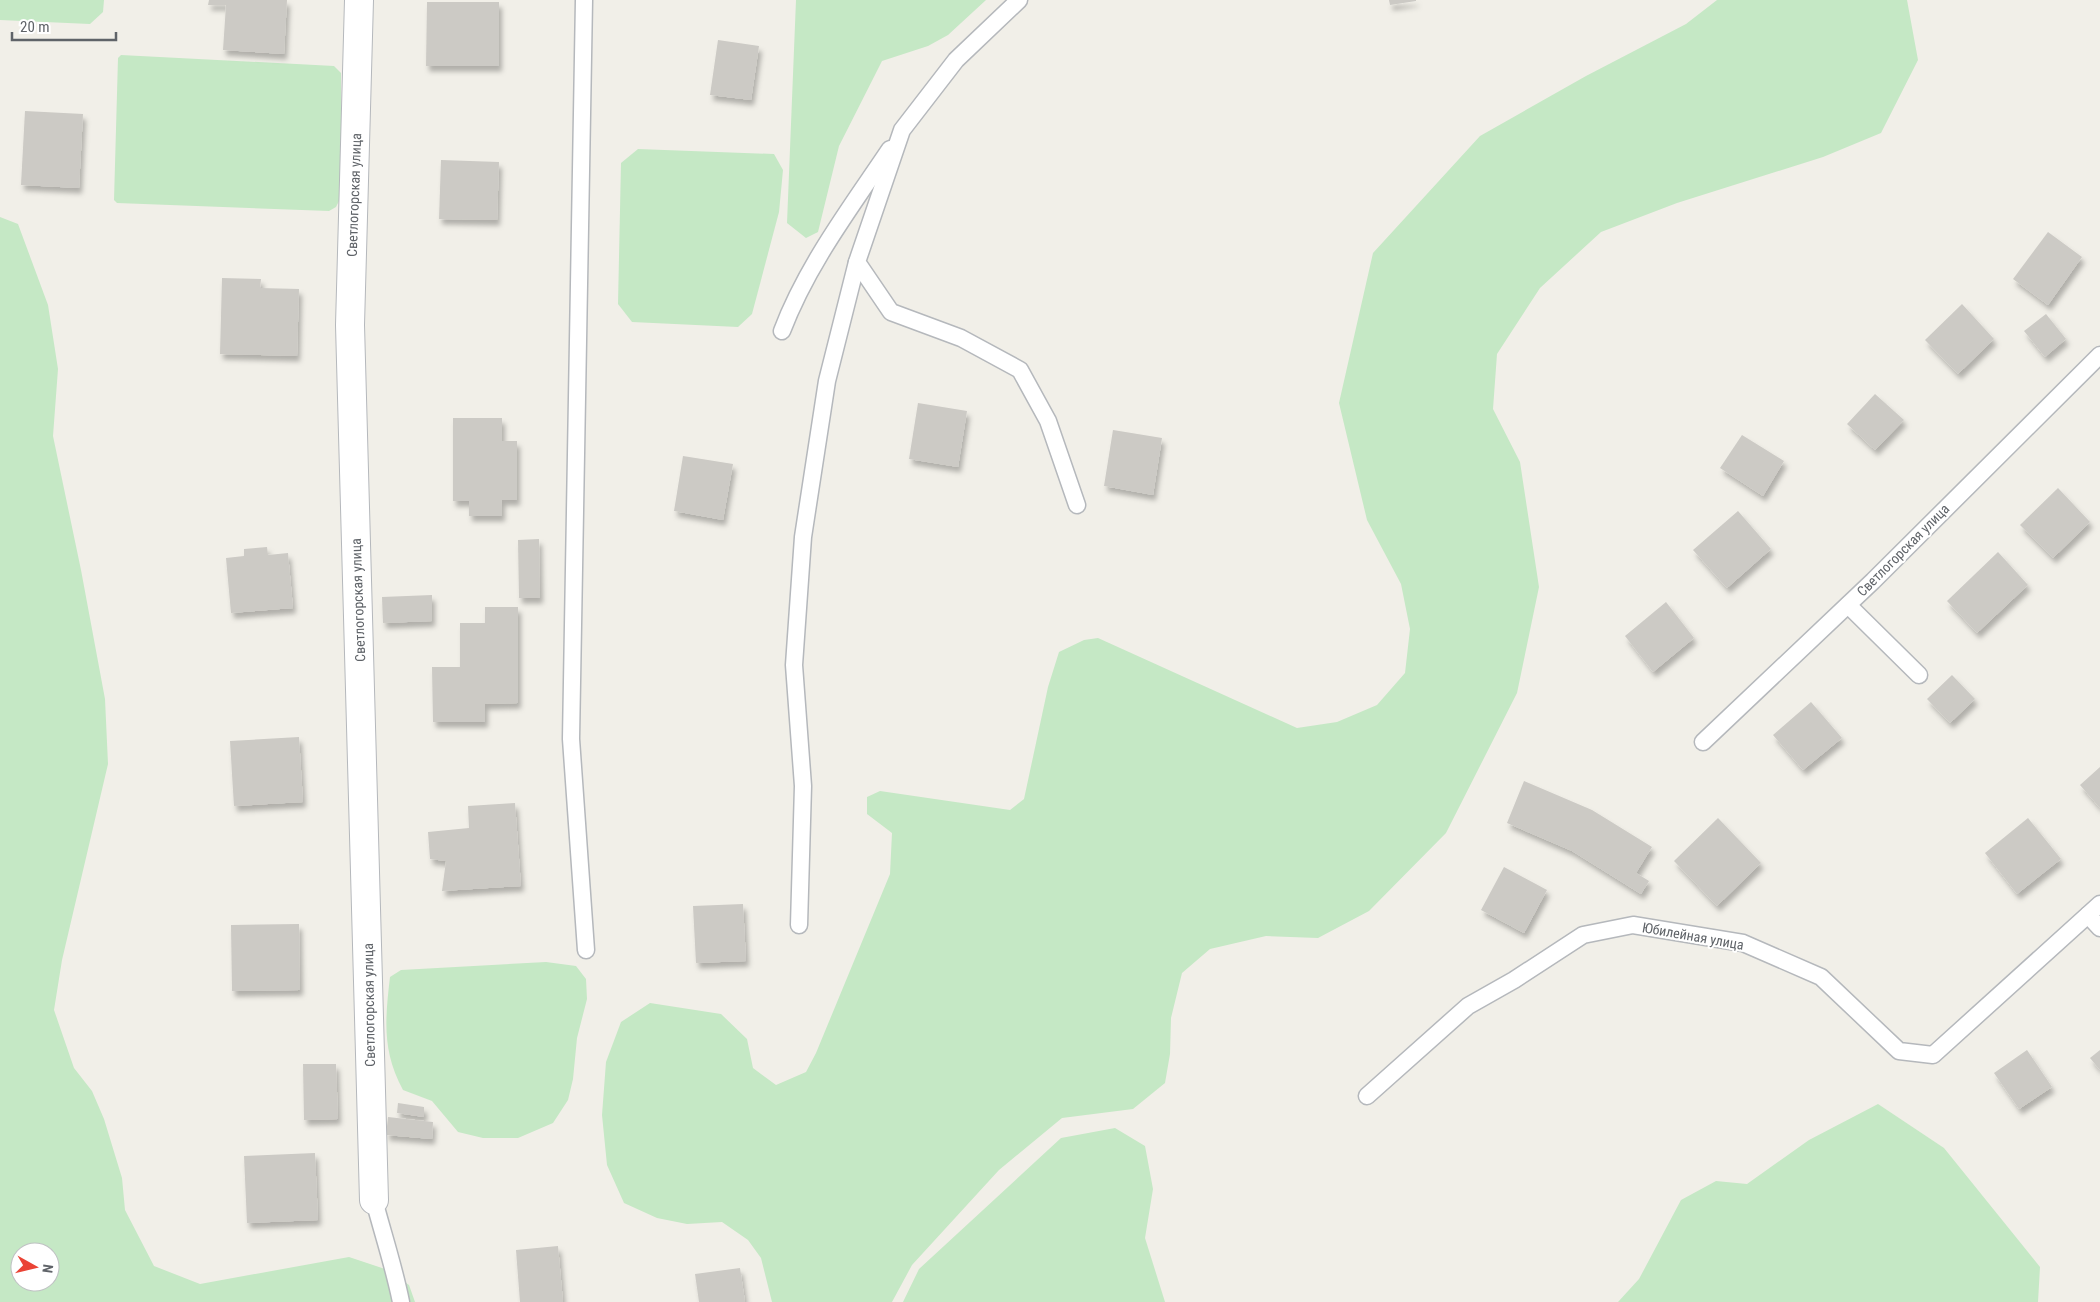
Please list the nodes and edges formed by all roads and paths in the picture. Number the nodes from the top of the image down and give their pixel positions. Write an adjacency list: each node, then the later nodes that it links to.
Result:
1 (359, 0): 17 (street, Светлогорская улица)
2 (584, 0): 15 (lane)
3 (1019, 0): 4 (lane)
4 (902, 130): 5 (lane); 6 (lane)
5 (857, 262): 8 (lane); 13 (lane)
6 (782, 331)
7 (2100, 355): 9 (lane, Светлогорская улица)
8 (1077, 505)
9 (1848, 604): 10 (lane); 11 (lane, Светлогорская улица)
10 (1919, 675)
11 (1703, 742)
12 (2094, 909): 14 (lane); 16 (lane, Юбилейная улица)
13 (799, 925)
14 (2100, 928)
15 (586, 950)
16 (1367, 1096)
17 (374, 1200): 18 (lane)
18 (401, 1302)

